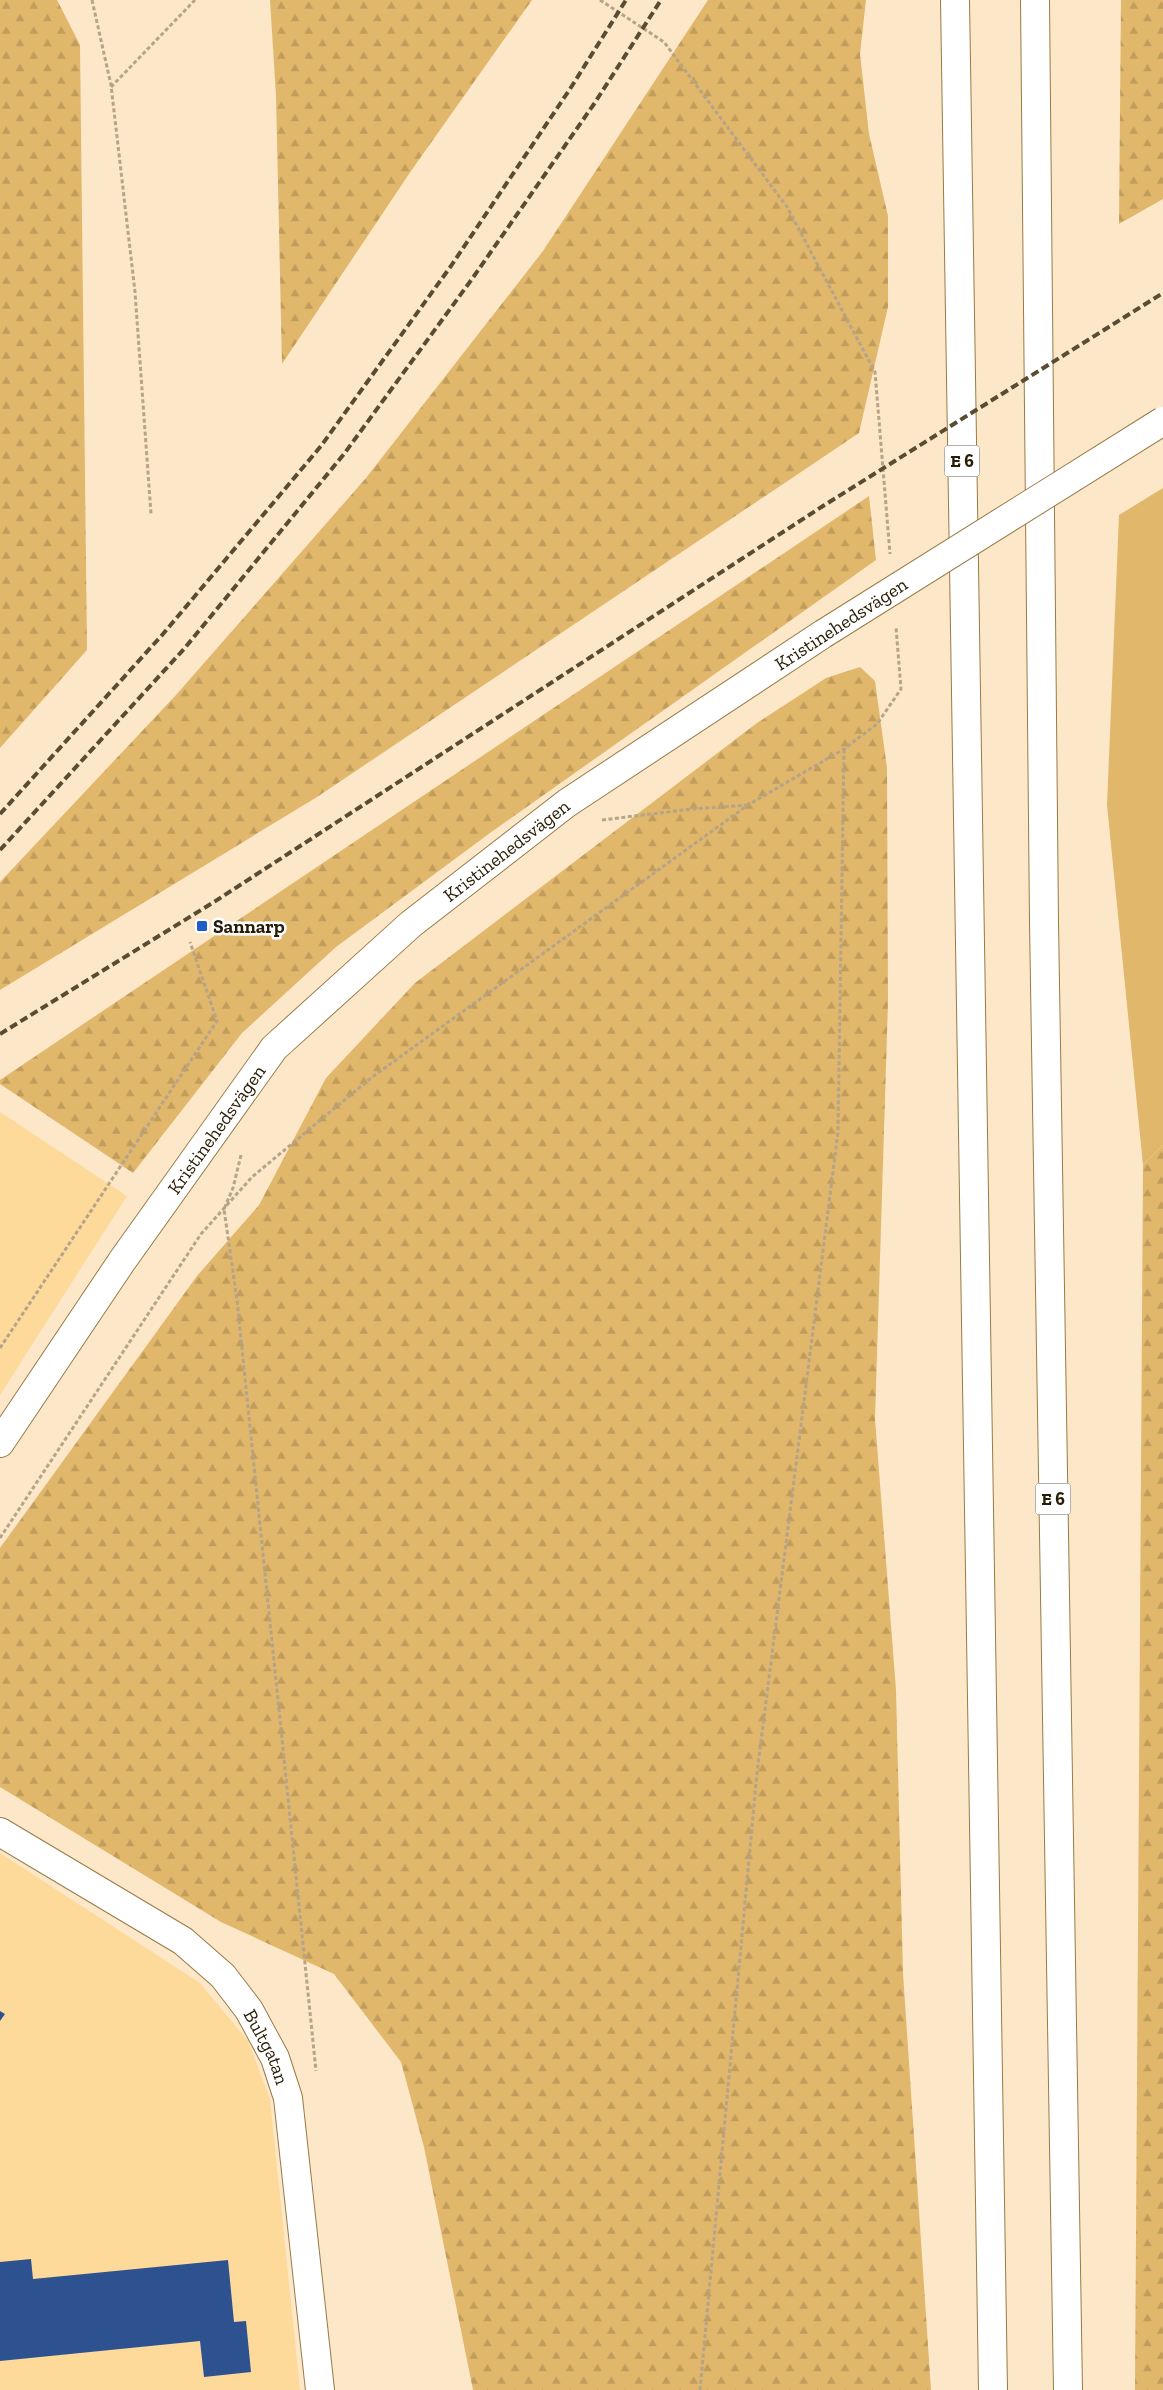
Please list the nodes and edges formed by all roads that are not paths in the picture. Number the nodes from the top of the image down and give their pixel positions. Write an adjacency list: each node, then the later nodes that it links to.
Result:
1 (955, 0): 7 (main road, E 6)
2 (1035, 0): 8 (main road, E 6)
3 (1163, 421): 4 (main road, Kristinehedsvägen, bridge)
4 (0, 1443)
5 (0, 1832): 6 (main road, Bultgatan)
6 (320, 2390)
7 (993, 2390)
8 (1068, 2390)

